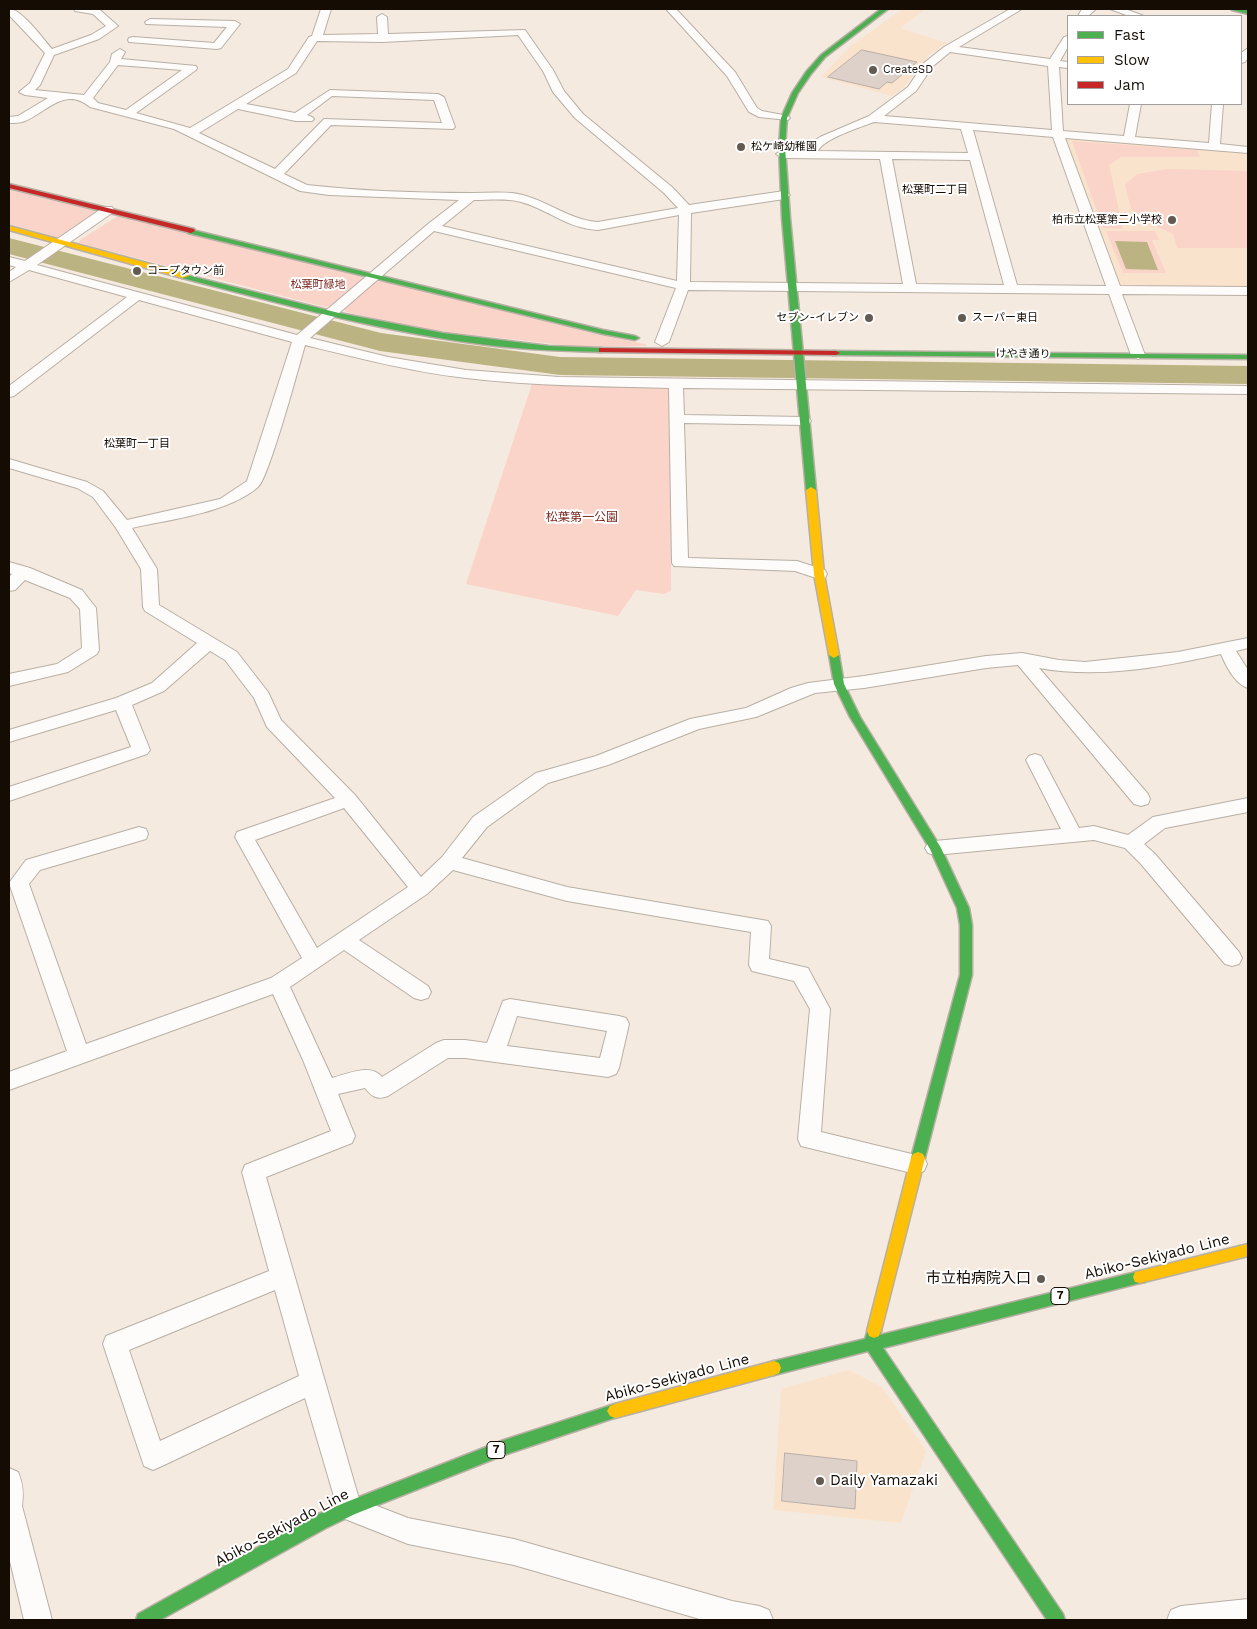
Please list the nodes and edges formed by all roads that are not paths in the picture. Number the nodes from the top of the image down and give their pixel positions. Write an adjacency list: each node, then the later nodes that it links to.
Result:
1 (79, 9): 9 (street)
2 (326, 9): 15 (street)
3 (670, 9): 31 (street)
4 (885, 9): 31 (street)
5 (1016, 9): 19 (street)
6 (1115, 9): 12 (street)
7 (1234, 9): 10 (street)
8 (9, 10): 20 (street)
9 (98, 10): 20 (street)
10 (1248, 12)
11 (161, 13): 14 (street)
12 (1136, 15)
13 (382, 17): 16 (street)
14 (150, 22): 17 (street); 17 (street)
15 (317, 38): 16 (street); 26 (street)
16 (383, 39): 51 (street)
17 (133, 40): 21 (street)
18 (1067, 41): 22 (street)
19 (948, 49): 22 (street); 32 (street)
20 (50, 53): 24 (street)
21 (115, 62): 25 (street); 29 (street)
22 (1053, 63): 23 (street); 38 (street)
23 (1067, 65)
24 (60, 96): 25 (street); 33 (street)
25 (87, 99): 29 (street)
26 (235, 105): 30 (street); 37 (street)
27 (1136, 105): 39 (street)
28 (1218, 105): 40 (street)
29 (127, 114): 37 (street)
30 (296, 118): 34 (street); 34 (street)
31 (784, 118): 42 (street)
32 (873, 118): 36 (street); 43 (street)
33 (15, 120): 35 (street)
34 (328, 121): 46 (street)
35 (9, 126)
36 (966, 126): 38 (street); 45 (street)
37 (190, 133): 46 (street)
38 (1058, 134): 39 (street); 63 (street)
39 (1129, 140): 40 (street)
40 (1214, 147): 41 (street)
41 (1248, 150)
42 (782, 154): 43 (street); 48 (street)
43 (811, 154): 44 (street)
44 (885, 155): 45 (street); 61 (street)
45 (975, 157): 62 (street)
46 (276, 175): 49 (street)
47 (9, 186): 50 (street)
48 (784, 195): 51 (street); 60 (street)
49 (471, 197): 51 (street); 52 (street)
50 (108, 210): 54 (street); 57 (street)
51 (686, 210): 59 (street)
52 (432, 227): 57 (street); 59 (street)
53 (9, 228): 54 (street)
54 (57, 245): 56 (street); 66 (street)
55 (9, 261): 56 (street)
56 (29, 263): 58 (street); 65 (street)
57 (375, 276): 66 (street); 68 (street)
58 (9, 278)
59 (683, 286): 60 (street); 68 (street)
60 (792, 287): 61 (street); 71 (street)
61 (910, 289): 62 (street)
62 (1012, 289): 63 (street)
63 (1114, 290): 64 (street); 69 (street)
64 (1248, 291)
65 (137, 296): 67 (street); 75 (street)
66 (326, 317): 67 (street); 71 (street)
67 (303, 337): 73 (street); 79 (street)
68 (662, 342): 71 (street)
69 (1138, 355): 70 (street, けやき通り); 71 (street, けやき通り)
70 (1248, 357)
71 (799, 358): 72 (street)
72 (801, 383): 73 (street); 74 (street); 77 (street)
73 (676, 384): 76 (street)
74 (1248, 390)
75 (9, 393)
76 (676, 419): 77 (street); 81 (street)
77 (804, 421): 81 (street)
78 (9, 463): 79 (street)
79 (123, 526): 83 (street)
80 (16, 570): 82 (street); 87 (street)
81 (819, 574): 89 (street)
82 (9, 586)
83 (210, 642): 90 (street); 95 (street)
84 (1248, 643): 85 (street)
85 (1226, 648): 86 (street); 88 (street)
86 (1022, 659): 89 (street); 94 (street)
87 (9, 680)
88 (1248, 682)
89 (839, 684): 100 (street); 101 (street)
90 (122, 702): 91 (street); 93 (street)
91 (9, 736)
92 (1035, 760): 98 (street)
93 (9, 794)
94 (1141, 799)
95 (348, 800): 102 (street); 105 (street)
96 (1248, 805): 99 (street)
97 (139, 834): 109 (street)
98 (1072, 834): 99 (street); 100 (street)
99 (1131, 844): 104 (street)
100 (935, 848): 112 (street)
101 (449, 862): 102 (street); 112 (street)
102 (420, 889): 103 (street)
103 (343, 939): 105 (street); 107 (street)
104 (1232, 958)
105 (313, 959): 106 (street)
106 (278, 984): 109 (street); 111 (street)
107 (421, 992)
108 (494, 1053): 108 (street); 111 (street)
109 (79, 1055): 110 (street)
110 (9, 1081)
111 (325, 1088): 114 (street)
112 (916, 1164): 115 (street)
113 (1248, 1250): 115 (street, Abiko-Sekiyado Line / 7)
114 (283, 1276): 116 (street); 116 (street)
115 (871, 1343): 118 (street, Abiko-Sekiyado Line / 7); 123 (street)
116 (314, 1382): 118 (street)
117 (9, 1481): 120 (street)
118 (349, 1508): 121 (street, Abiko-Sekiyado Line / 7); 122 (street)
119 (1248, 1613): 124 (street)
120 (38, 1620)
121 (144, 1620)
122 (759, 1620)
123 (1057, 1620)
124 (1181, 1620)

